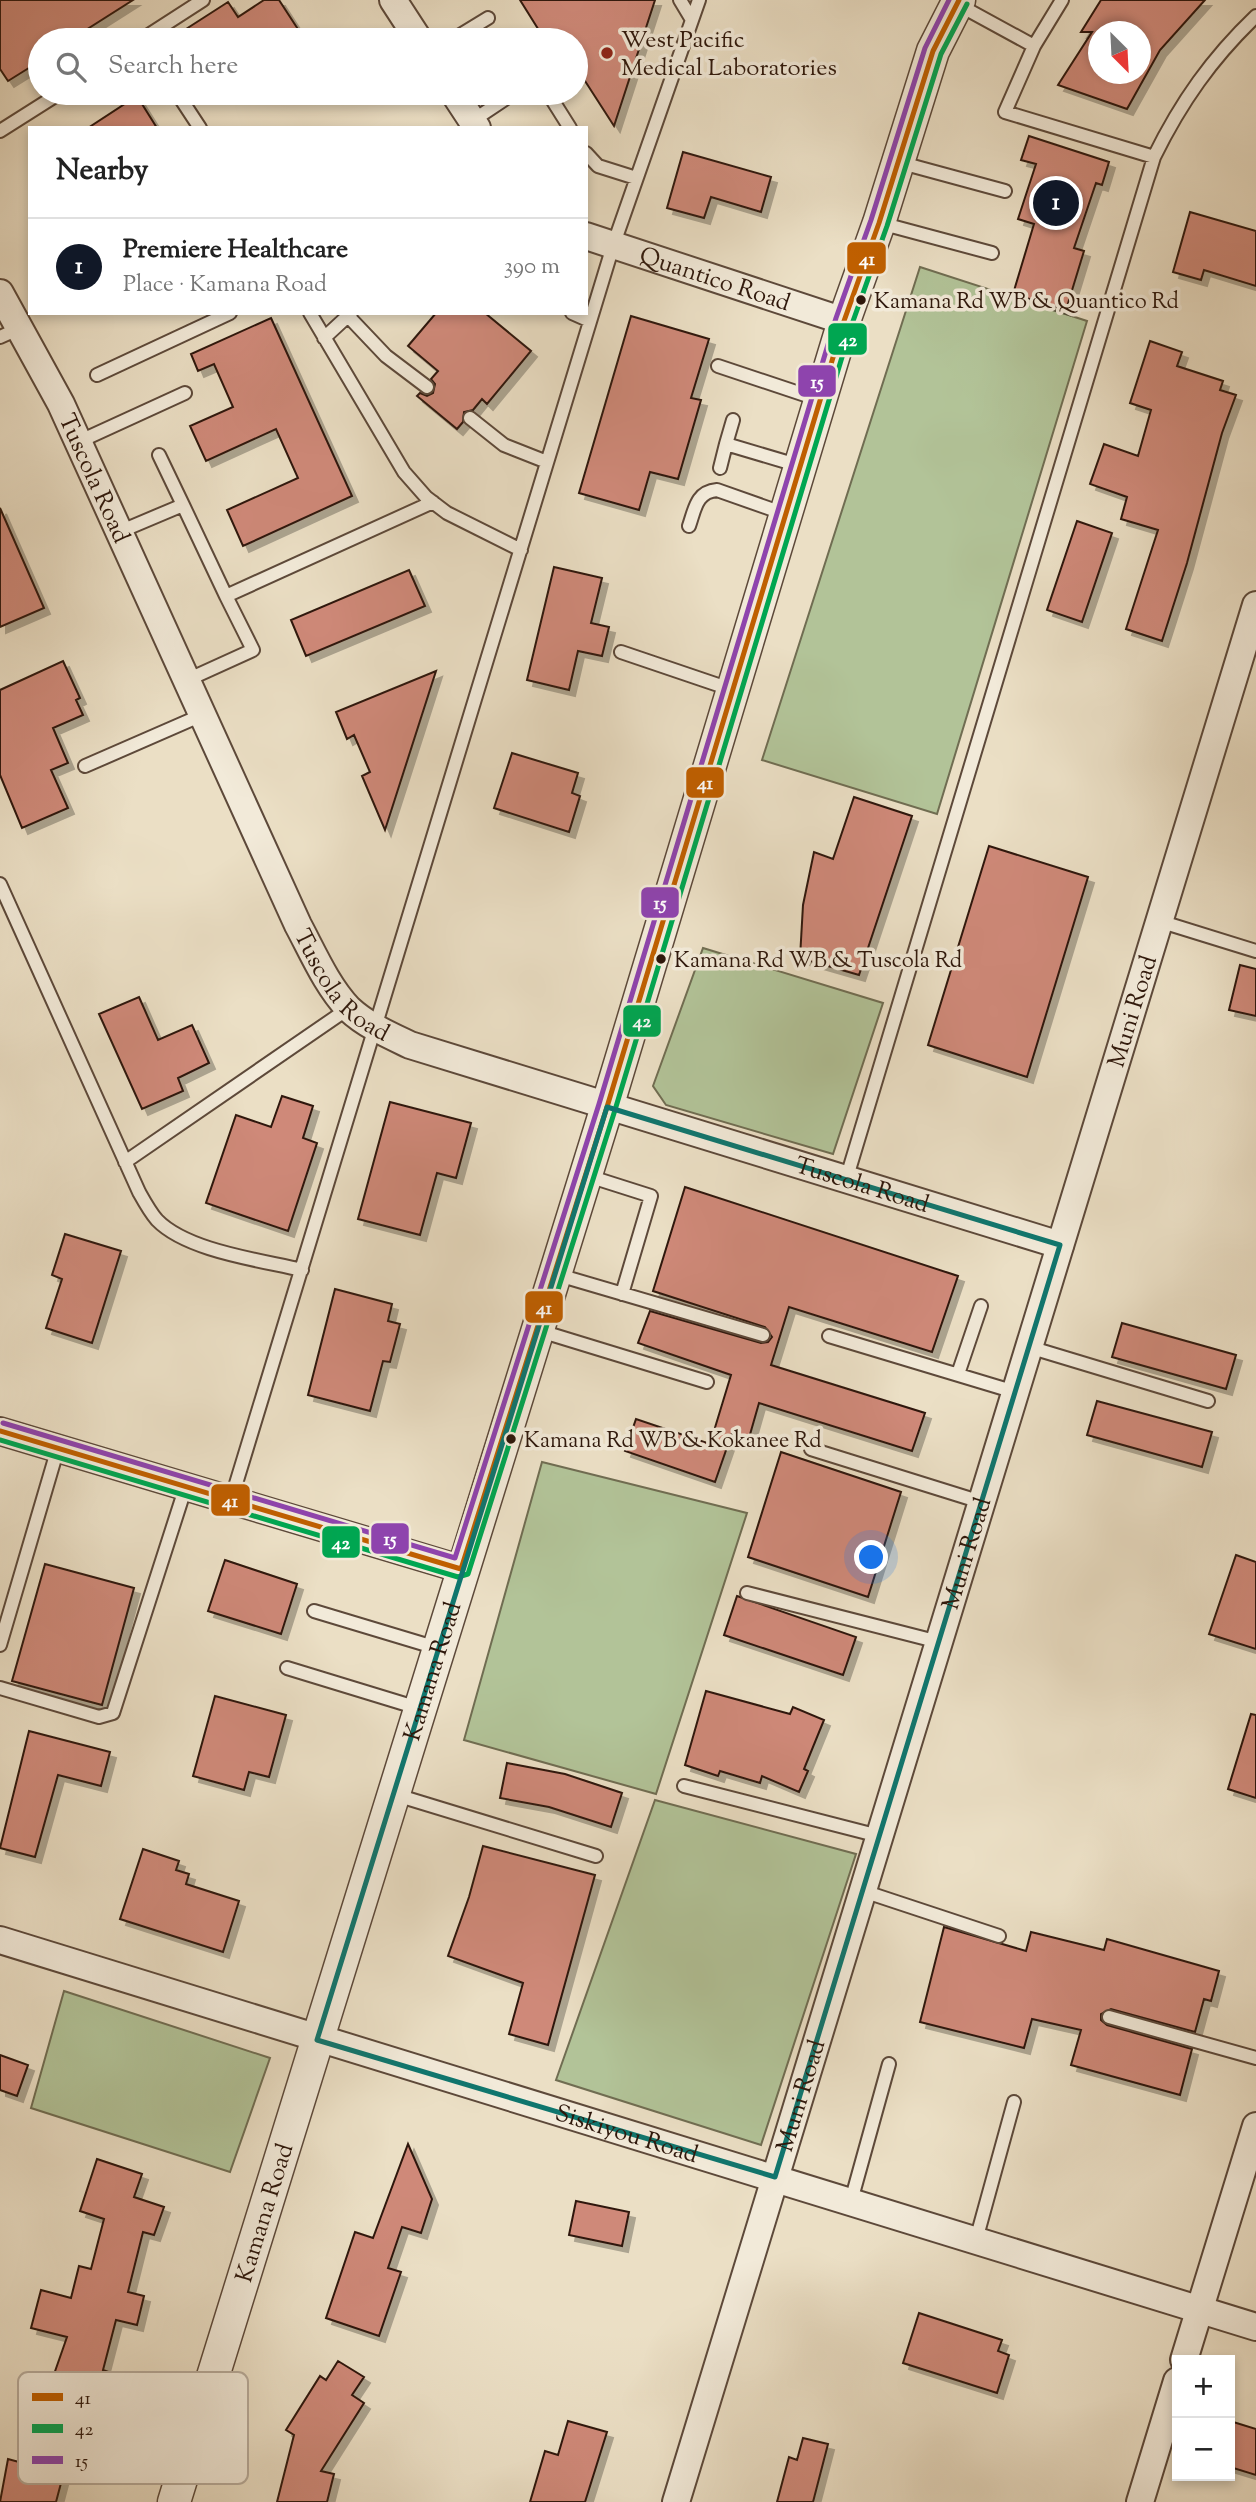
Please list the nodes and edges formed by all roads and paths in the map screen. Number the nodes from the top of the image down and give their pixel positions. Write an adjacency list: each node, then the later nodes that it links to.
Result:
1 (203, 0): 10 (lane)
2 (393, 0): 11 (street)
3 (680, 0): 9 (lane)
4 (699, 0): 9 (lane)
5 (1062, 0): 13 (lane)
6 (958, 2): 13 (lane); 25 (street, Kamana Road)
7 (1256, 16): 24 (lane)
8 (488, 18): 12 (lane)
9 (692, 20): 26 (lane)
10 (161, 28)
11 (411, 28)
12 (472, 28)
13 (1034, 46): 24 (lane)
14 (41, 105): 22 (lane)
15 (185, 105): 20 (lane)
16 (462, 105): 19 (street)
17 (499, 105): 19 (lane)
18 (556, 105): 21 (lane)
19 (474, 124)
20 (199, 126)
21 (569, 126)
22 (0, 131)
23 (588, 155): 26 (lane)
24 (1154, 157): 76 (lane)
25 (898, 162): 27 (lane); 28 (street, Kamana Road)
26 (636, 177): 30 (lane)
27 (1005, 191)
28 (880, 223): 31 (lane); 39 (street, Kamana Road)
29 (588, 237): 30 (street, Quantico Road)
30 (613, 246): 38 (lane); 39 (street, Quantico Road)
31 (992, 253)
32 (0, 293): 40 (street, Tuscola Road)
33 (226, 315): 43 (lane)
34 (311, 315): 41 (lane)
35 (349, 315): 41 (lane)
36 (351, 315): 44 (lane)
37 (576, 315): 38 (lane)
38 (590, 321): 52 (lane)
39 (844, 321): 46 (street, Kamana Road)
40 (10, 333): 49 (street, Tuscola Road)
41 (324, 338): 55 (lane)
42 (718, 366): 46 (lane)
43 (97, 375)
44 (427, 387)
45 (185, 393): 49 (lane)
46 (820, 400): 53 (street, Kamana Road)
47 (470, 418): 52 (lane)
48 (733, 420): 50 (lane)
49 (78, 442): 59 (street, Tuscola Road)
50 (726, 444): 53 (lane); 54 (lane)
51 (159, 455): 56 (lane)
52 (547, 462): 60 (lane)
53 (800, 466): 57 (street, Kamana Road)
54 (720, 468)
55 (433, 502): 60 (lane); 61 (lane)
56 (183, 505): 59 (lane); 61 (lane)
57 (786, 514): 58 (lane); 65 (street, Kamana Road)
58 (689, 526)
59 (120, 532): 64 (street, Tuscola Road)
60 (521, 550): 72 (lane)
61 (226, 596): 64 (lane)
62 (1256, 605): 69 (street, Muni Road)
63 (621, 652): 65 (lane)
64 (187, 680): 66 (street, Tuscola Road)
65 (733, 690): 73 (street, Kamana Road)
66 (202, 715): 67 (lane); 71 (street, Tuscola Road)
67 (85, 766)
68 (0, 884): 74 (lane)
69 (1160, 921): 70 (lane); 77 (street, Muni Road)
70 (1256, 951)
71 (349, 1008): 72 (street, Tuscola Road); 74 (lane)
72 (376, 1029): 73 (street, Tuscola Road); 78 (lane)
73 (607, 1107): 75 (street, Kamana Road); 76 (street, Tuscola Road)
74 (125, 1162): 78 (lane)
75 (585, 1175): 79 (street, Kamana Road); 80 (lane)
76 (846, 1180): 77 (street, Tuscola Road)
77 (1060, 1245): 85 (street, Muni Road)
78 (302, 1270): 94 (lane)
79 (555, 1274): 80 (lane); 82 (street, Kamana Road)
80 (621, 1294): 83 (lane)
81 (981, 1306): 86 (lane)
82 (537, 1330): 87 (lane); 96 (street, Kamana Road)
83 (763, 1335)
84 (829, 1336): 86 (lane)
85 (1028, 1348): 88 (street, Muni Road); 89 (lane)
86 (958, 1374): 88 (lane)
87 (707, 1382)
88 (1015, 1392): 95 (street, Muni Road)
89 (1208, 1401)
90 (0, 1431): 91 (street)
91 (58, 1448): 93 (street); 100 (lane)
92 (811, 1449): 95 (lane)
93 (186, 1486): 94 (street); 103 (lane)
94 (231, 1500): 96 (street)
95 (981, 1502): 99 (street, Muni Road)
96 (461, 1569): 101 (street, Kamana Road)
97 (747, 1593): 99 (lane)
98 (314, 1611): 101 (lane)
99 (939, 1642): 107 (street, Muni Road)
100 (0, 1644)
101 (437, 1648): 104 (street, Kamana Road)
102 (287, 1668): 104 (lane)
103 (0, 1688)
104 (419, 1708): 106 (street, Kamana Road)
105 (684, 1786): 107 (lane)
106 (393, 1794): 108 (lane); 113 (street, Kamana Road)
107 (879, 1836): 109 (street, Muni Road)
108 (596, 1856)
109 (863, 1891): 110 (lane); 118 (street, Muni Road)
110 (999, 1936)
111 (0, 1940): 113 (street, Siskiyou Road)
112 (1108, 2017): 114 (lane)
113 (317, 2040): 118 (street, Siskiyou Road); 124 (street, Kamana Road)
114 (1256, 2058)
115 (889, 2064): 119 (lane)
116 (1014, 2102): 120 (lane)
117 (1256, 2126): 121 (street)
118 (775, 2177): 119 (street, Siskiyou Road); 128 (street, Muni Road)
119 (851, 2201): 120 (street, Siskiyou Road)
120 (976, 2240): 121 (street, Siskiyou Road)
121 (1200, 2310): 122 (street, Siskiyou Road); 123 (street)
122 (1256, 2327)
123 (1186, 2355)
124 (214, 2372)
125 (1172, 2397): 129 (street)
126 (180, 2484): 127 (street, Kamana Road)
127 (174, 2502)
128 (676, 2502)
129 (1140, 2502)

